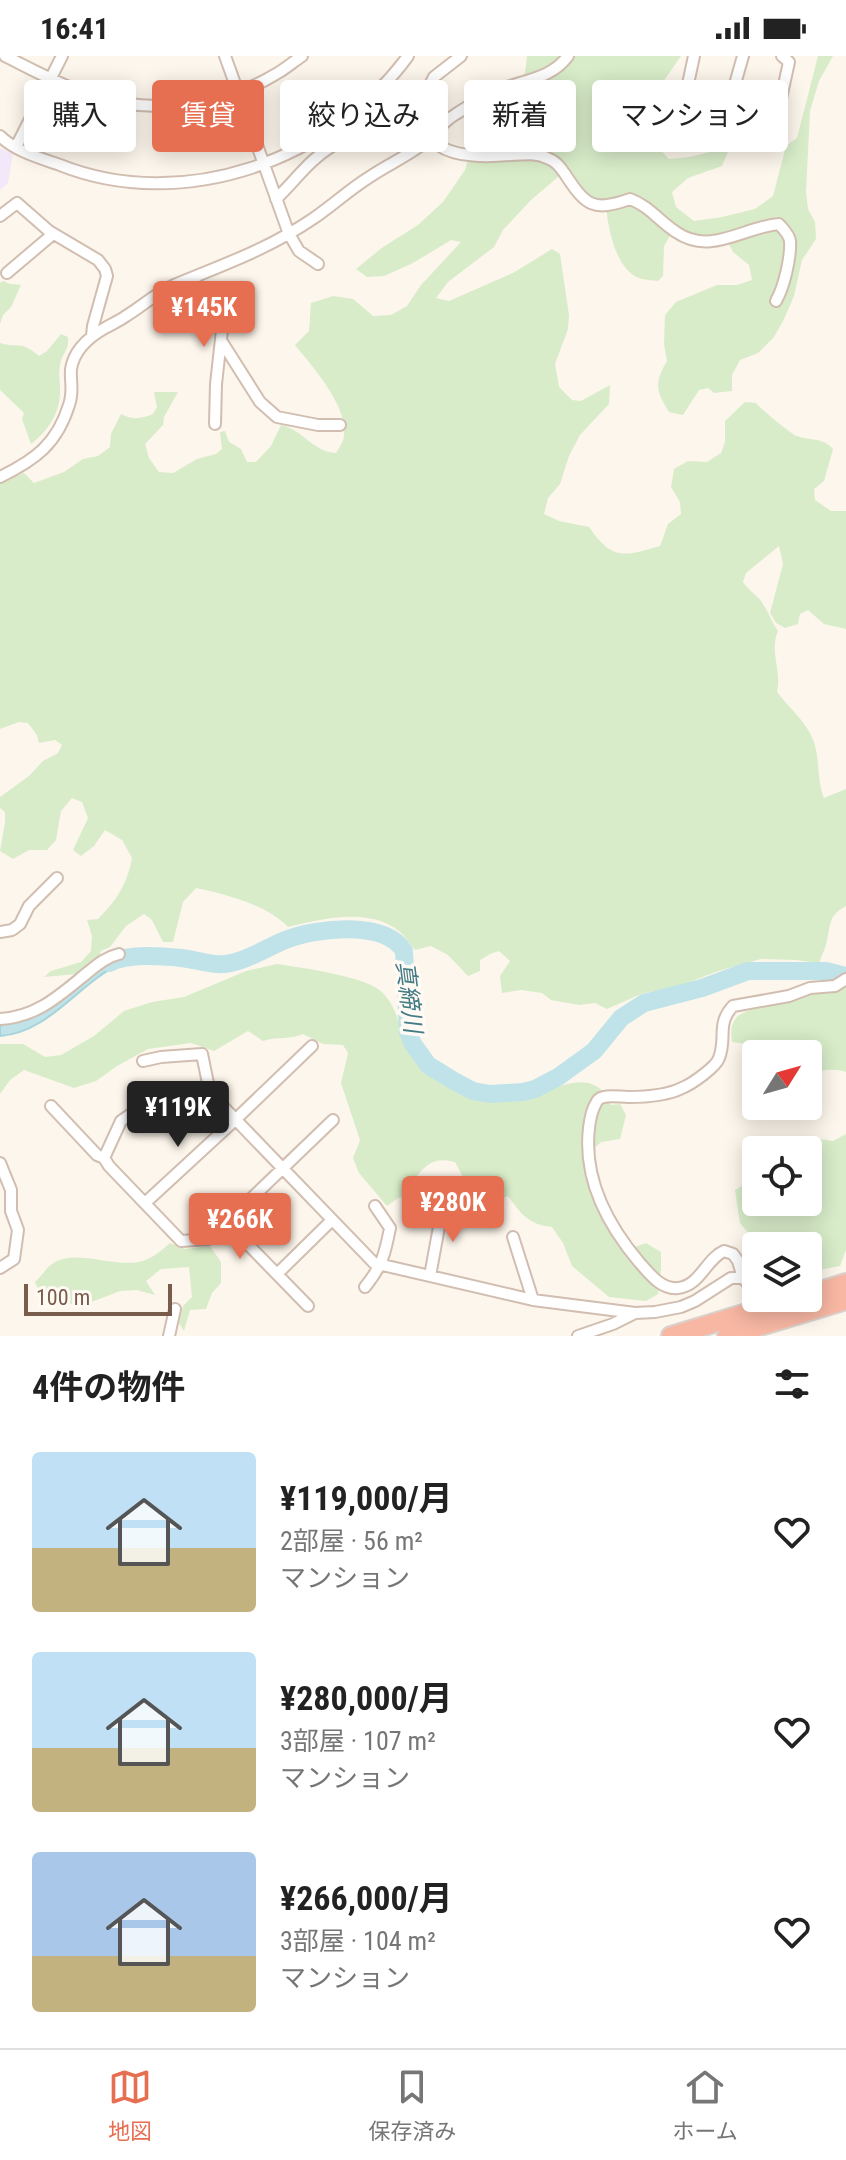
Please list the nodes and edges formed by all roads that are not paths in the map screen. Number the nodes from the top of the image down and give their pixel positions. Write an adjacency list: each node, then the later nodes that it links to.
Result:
1 (5, 56): 11 (street)
2 (62, 56): 11 (street)
3 (225, 56): 12 (street)
4 (302, 56): 13 (street)
5 (408, 56): 26 (street)
6 (461, 56): 14 (street)
7 (568, 56): 19 (street)
8 (694, 56): 15 (street)
9 (743, 56): 16 (street)
10 (782, 56): 17 (street)
11 (51, 79): 18 (street); 21 (street)
12 (234, 80)
13 (263, 80)
14 (432, 80)
15 (689, 80)
16 (736, 80)
17 (785, 80)
18 (152, 105)
19 (448, 119)
20 (0, 136): 21 (street)
21 (16, 147): 26 (street)
22 (448, 150): 34 (street)
23 (259, 152): 26 (street)
24 (323, 152): 27 (street)
25 (410, 152): 30 (street)
26 (263, 165): 27 (street)
27 (276, 199): 30 (street)
28 (0, 216): 29 (street)
29 (53, 234): 32 (street); 35 (street)
30 (289, 234): 31 (street); 33 (street)
31 (318, 264)
32 (7, 273)
33 (193, 279): 35 (street); 36 (street)
34 (776, 301)
35 (92, 336): 39 (street)
36 (222, 342): 37 (street); 38 (street)
37 (215, 424)
38 (340, 425)
39 (0, 477)
40 (57, 878): 41 (street)
41 (0, 932)
42 (119, 954): 44 (street)
43 (845, 980): 63 (street)
44 (0, 1019)
45 (312, 1046): 49 (street)
46 (143, 1061): 47 (street)
47 (210, 1093): 49 (street); 51 (street)
48 (51, 1106): 51 (street)
49 (235, 1120): 53 (street); 54 (street)
50 (333, 1120): 53 (street)
51 (104, 1158): 54 (street)
52 (0, 1163): 61 (street)
53 (283, 1169): 57 (street); 58 (street)
54 (145, 1203): 58 (street)
55 (443, 1205): 64 (street)
56 (375, 1206): 60 (street)
57 (332, 1220): 60 (street); 62 (street)
58 (228, 1224): 62 (street)
59 (513, 1237): 69 (street)
60 (380, 1265): 64 (street); 67 (street)
61 (0, 1268)
62 (277, 1274): 71 (street)
63 (742, 1275)
64 (430, 1276): 69 (street)
65 (742, 1278): 74 (street)
66 (846, 1283): 68 (highway)
67 (365, 1287)
68 (822, 1291)
69 (533, 1300): 74 (street)
70 (846, 1300): 78 (highway)
71 (308, 1306)
72 (175, 1309): 75 (street)
73 (749, 1312): 77 (highway)
74 (635, 1313): 76 (street)
75 (169, 1336)
76 (578, 1336)
77 (671, 1336)
78 (727, 1336)

